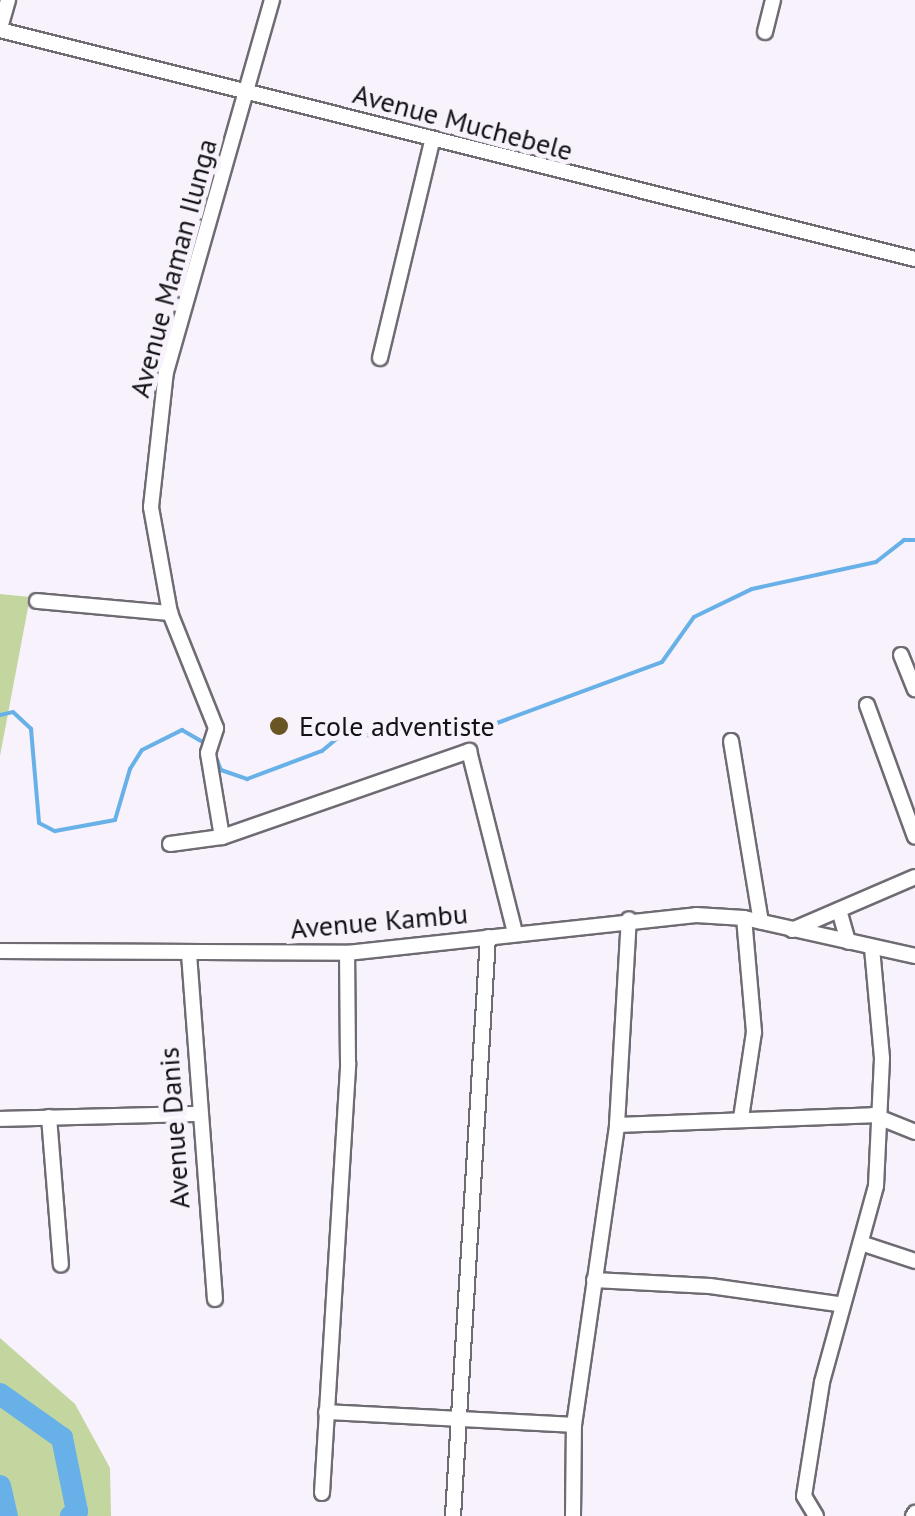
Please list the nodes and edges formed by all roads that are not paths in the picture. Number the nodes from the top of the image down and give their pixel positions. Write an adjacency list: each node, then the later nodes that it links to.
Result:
1 (8, 0): 4 (street)
2 (272, 0): 6 (street, Avenue Maman Ilunga)
3 (773, 0): 5 (street)
4 (0, 29): 6 (street, Avenue Muchebele)
5 (765, 32)
6 (246, 90): 7 (street, Avenue Muchebele); 11 (street, Avenue Maman Ilunga)
7 (432, 141): 8 (street, Avenue Muchebele); 9 (street)
8 (915, 259)
9 (380, 358)
10 (37, 601): 11 (street)
11 (170, 612): 16 (street, Avenue Maman Ilunga)
12 (901, 655): 13 (street)
13 (915, 689)
14 (867, 705): 17 (street)
15 (731, 742): 23 (street)
16 (222, 836): 18 (street); 25 (street)
17 (915, 837)
18 (170, 844)
19 (915, 877): 20 (street)
20 (839, 910): 24 (street); 27 (street)
21 (744, 918): 22 (street, Avenue Kambu); 23 (street, Avenue Kambu); 37 (street)
22 (629, 920): 25 (street, Avenue Kambu); 38 (street)
23 (761, 922): 24 (street, Avenue Kambu)
24 (792, 930): 27 (street, Avenue Kambu)
25 (514, 933): 26 (street, Avenue Kambu)
26 (488, 937): 30 (street, Avenue Kambu); 47 (street)
27 (848, 942): 28 (street, Avenue Kambu)
28 (872, 948): 32 (street, Avenue Kambu); 34 (street)
29 (0, 951): 31 (street, Avenue Kambu)
30 (347, 952): 31 (street, Avenue Kambu); 46 (street)
31 (189, 954): 33 (street, Avenue Danis)
32 (915, 956)
33 (198, 1114): 35 (street); 44 (street, Avenue Danis)
34 (882, 1116): 37 (street); 39 (street); 40 (street)
35 (49, 1117): 36 (street); 42 (street)
36 (0, 1118)
37 (741, 1118): 38 (street)
38 (617, 1125): 43 (street)
39 (915, 1132)
40 (860, 1244): 41 (street); 45 (street)
41 (915, 1260)
42 (61, 1265)
43 (594, 1280): 45 (street); 48 (street)
44 (214, 1299)
45 (838, 1304): 52 (street)
46 (326, 1412): 47 (street); 49 (street)
47 (454, 1415): 48 (street); 50 (street)
48 (574, 1426): 51 (street)
49 (322, 1492)
50 (452, 1516)
51 (573, 1516)
52 (816, 1516)

